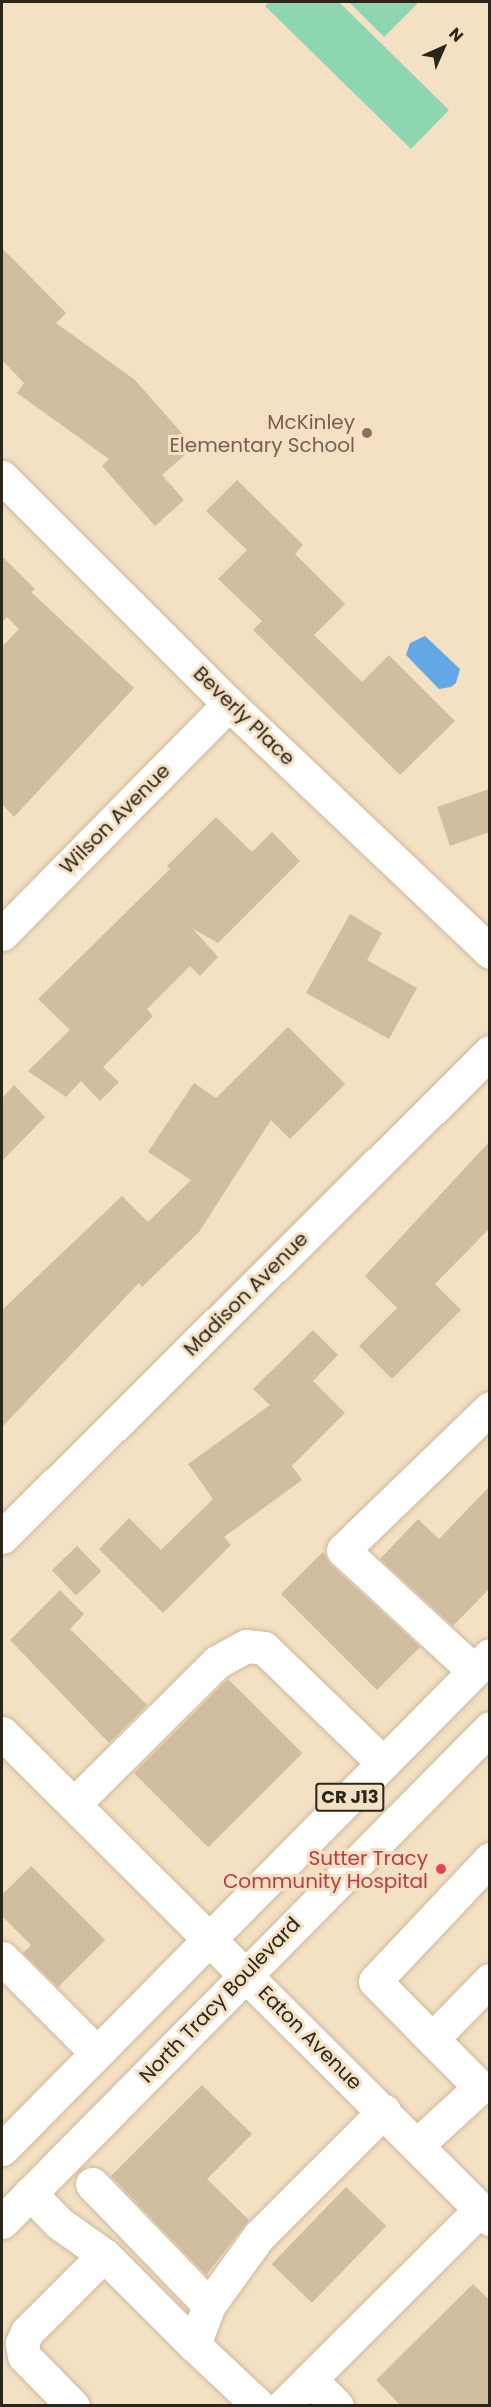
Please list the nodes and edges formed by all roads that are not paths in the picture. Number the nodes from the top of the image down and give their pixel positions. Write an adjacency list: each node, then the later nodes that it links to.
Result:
1 (2, 477): 2 (street, Beverly Place)
2 (229, 704): 3 (street, Wilson Avenue); 4 (street, Beverly Place)
3 (2, 934)
4 (489, 952)
5 (489, 1052): 7 (street, Madison Avenue)
6 (489, 1408): 8 (street)
7 (2, 1537)
8 (482, 1663): 11 (street, CR J13)
9 (489, 1728): 16 (street, North Tracy Boulevard / CR J13)
10 (2, 1733): 12 (street, Eaton Avenue)
11 (383, 1764): 12 (street); 14 (street, CR J13)
12 (74, 1804): 14 (street, Eaton Avenue)
13 (489, 1859): 18 (street)
14 (210, 1939): 16 (street, Eaton Avenue); 19 (street, CR J13)
15 (2, 1958): 19 (street)
16 (245, 1974): 20 (street, Eaton Avenue); 24 (street, North Tracy Boulevard / CR J13)
17 (489, 1980): 18 (street)
18 (432, 2039): 21 (street)
19 (97, 2053): 22 (street, CR J13)
20 (384, 2111): 21 (street, Eaton Avenue); 28 (street)
21 (417, 2145): 25 (street, Eaton Avenue)
22 (2, 2148)
23 (92, 2184): 28 (street)
24 (30, 2193): 26 (street, North Tracy Boulevard / CR J13); 27 (street)
25 (485, 2214): 30 (street)
26 (2, 2222)
27 (104, 2255): 29 (street); 31 (street)
28 (209, 2305): 29 (street)
29 (194, 2345): 32 (street)
30 (310, 2379): 33 (street); 34 (street)
31 (73, 2406)
32 (259, 2406)
33 (283, 2406)
34 (337, 2406)

